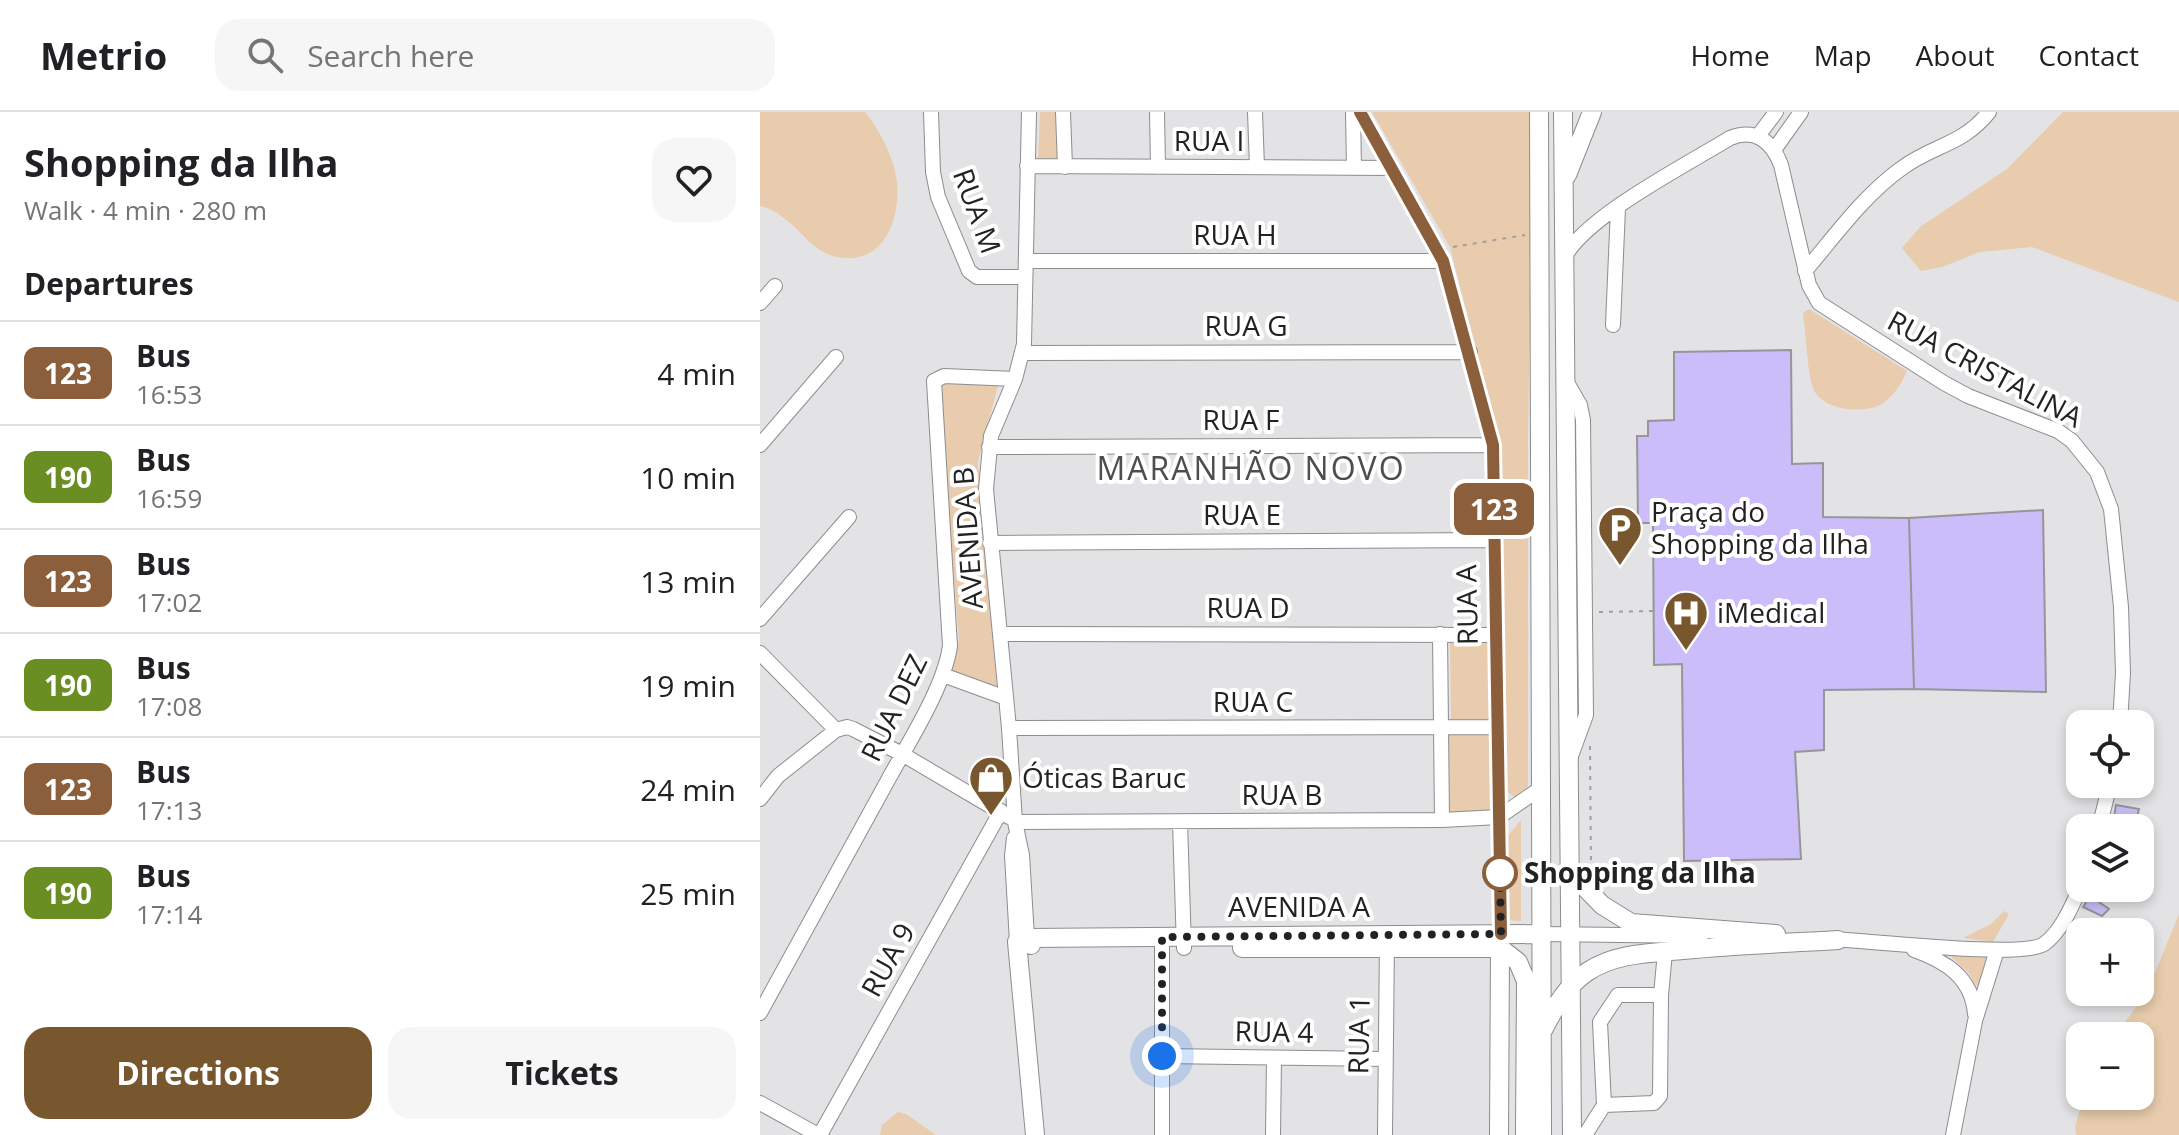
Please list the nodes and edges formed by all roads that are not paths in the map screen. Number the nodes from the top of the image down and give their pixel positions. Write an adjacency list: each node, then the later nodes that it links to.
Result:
1 (931, 112): 28 (street, RUA M)
2 (1029, 112): 16 (street, AVENIDA B)
3 (1063, 112): 17 (street)
4 (1157, 112): 18 (street)
5 (1255, 112): 19 (street)
6 (1353, 112): 20 (street)
7 (1360, 112): 21 (street, RUA A)
8 (1539, 112): 55 (main road)
9 (1563, 112): 22 (main road)
10 (1592, 112): 22 (main road)
11 (1989, 112): 27 (street)
12 (1775, 113): 14 (street)
13 (1798, 117): 15 (street)
14 (1758, 136): 15 (street); 23 (street)
15 (1774, 150): 27 (street, RUA CRISTALINA)
16 (1027, 166): 17 (street, RUA I); 25 (street, AVENIDA B)
17 (1065, 167): 18 (street, RUA I)
18 (1158, 167): 19 (street, RUA I)
19 (1257, 167): 20 (street, RUA I)
20 (1354, 168): 21 (street, RUA I)
21 (1391, 168): 26 (street, RUA A)
22 (1563, 186): 24 (main road)
23 (1618, 208): 24 (street); 31 (street)
24 (1564, 259): 62 (main road)
25 (1026, 261): 26 (street, RUA H); 28 (street, AVENIDA B)
26 (1443, 261): 32 (street, RUA A)
27 (1805, 271): 49 (street, RUA CRISTALINA)
28 (1025, 277): 33 (street, AVENIDA B)
29 (775, 286): 30 (street)
30 (760, 303)
31 (1613, 325)
32 (1470, 352): 33 (street, RUA G); 37 (street, RUA A)
33 (1022, 353): 35 (street, AVENIDA B)
34 (836, 357): 36 (street)
35 (1015, 379): 38 (street, AVENIDA B); 47 (street, RUA DEZ)
36 (760, 445)
37 (1493, 445): 38 (street, RUA F); 40 (street, RUA A)
38 (989, 447): 41 (street, AVENIDA B)
39 (849, 517): 42 (street)
40 (1494, 540): 41 (street, RUA E); 45 (street, RUA A)
41 (990, 543): 43 (street, AVENIDA B)
42 (760, 619)
43 (1001, 634): 44 (street, RUA D); 48 (street, AVENIDA B)
44 (1440, 634): 45 (street, RUA D); 52 (street, RUA A)
45 (1496, 635): 50 (street, RUA A)
46 (760, 653): 53 (street)
47 (943, 675): 48 (street); 54 (street, RUA DEZ)
48 (1006, 698): 51 (street, AVENIDA B)
49 (2121, 710)
50 (1497, 727): 52 (street, RUA C); 58 (street, RUA A)
51 (1009, 728): 52 (street, RUA C); 60 (street, AVENIDA B)
52 (1441, 728): 59 (street, RUA A)
53 (836, 730): 54 (street); 56 (street)
54 (902, 754): 57 (street); 78 (street, RUA DEZ)
55 (1541, 788): 58 (street); 64 (main road)
56 (760, 799)
57 (1001, 811): 60 (street); 86 (street, RUA 9)
58 (1499, 817): 59 (street, RUA B); 68 (street, RUA A)
59 (1442, 820): 61 (street, RUA B)
60 (1015, 822): 61 (street, RUA B); 72 (street, AVENIDA B)
61 (1180, 822): 70 (street)
62 (1570, 872): 65 (main road); 66 (main road)
63 (2072, 902): 73 (street)
64 (1542, 934): 65 (street, AVENIDA A); 68 (main road, AVENIDA A); 76 (main road); 80 (main road)
65 (1571, 934): 66 (street, AVENIDA A); 75 (main road)
66 (1838, 940): 71 (street, AVENIDA A); 74 (main road)
67 (1386, 941): 68 (main road, AVENIDA A); 70 (main road, AVENIDA A); 83 (street, RUA 1)
68 (1500, 941): 76 (main road); 92 (main road, RUA A)
69 (1162, 942): 70 (main road, AVENIDA A); 72 (main road, AVENIDA A); 81 (street)
70 (1184, 942)
71 (1891, 943): 73 (street, AVENIDA A); 79 (street)
72 (1024, 944): 87 (main road); 88 (main road)
73 (1997, 950): 79 (street)
74 (1665, 952): 75 (main road); 77 (street)
75 (1571, 986): 80 (main road); 95 (main road)
76 (1527, 988): 93 (main road)
77 (1661, 995): 85 (street); 85 (street)
78 (760, 1013)
79 (1975, 1021): 97 (street)
80 (1542, 1032): 94 (main road)
81 (1162, 1056): 82 (street, RUA 4); 89 (street)
82 (1274, 1059): 83 (street, RUA 4); 90 (street)
83 (1385, 1059): 91 (street, RUA 1)
84 (760, 1103): 86 (street)
85 (1604, 1105): 96 (street)
86 (819, 1135)
87 (1035, 1135)
88 (1042, 1135)
89 (1162, 1135)
90 (1273, 1135)
91 (1385, 1135)
92 (1499, 1135)
93 (1525, 1135)
94 (1542, 1135)
95 (1572, 1135)
96 (1585, 1135)
97 (1953, 1135)

